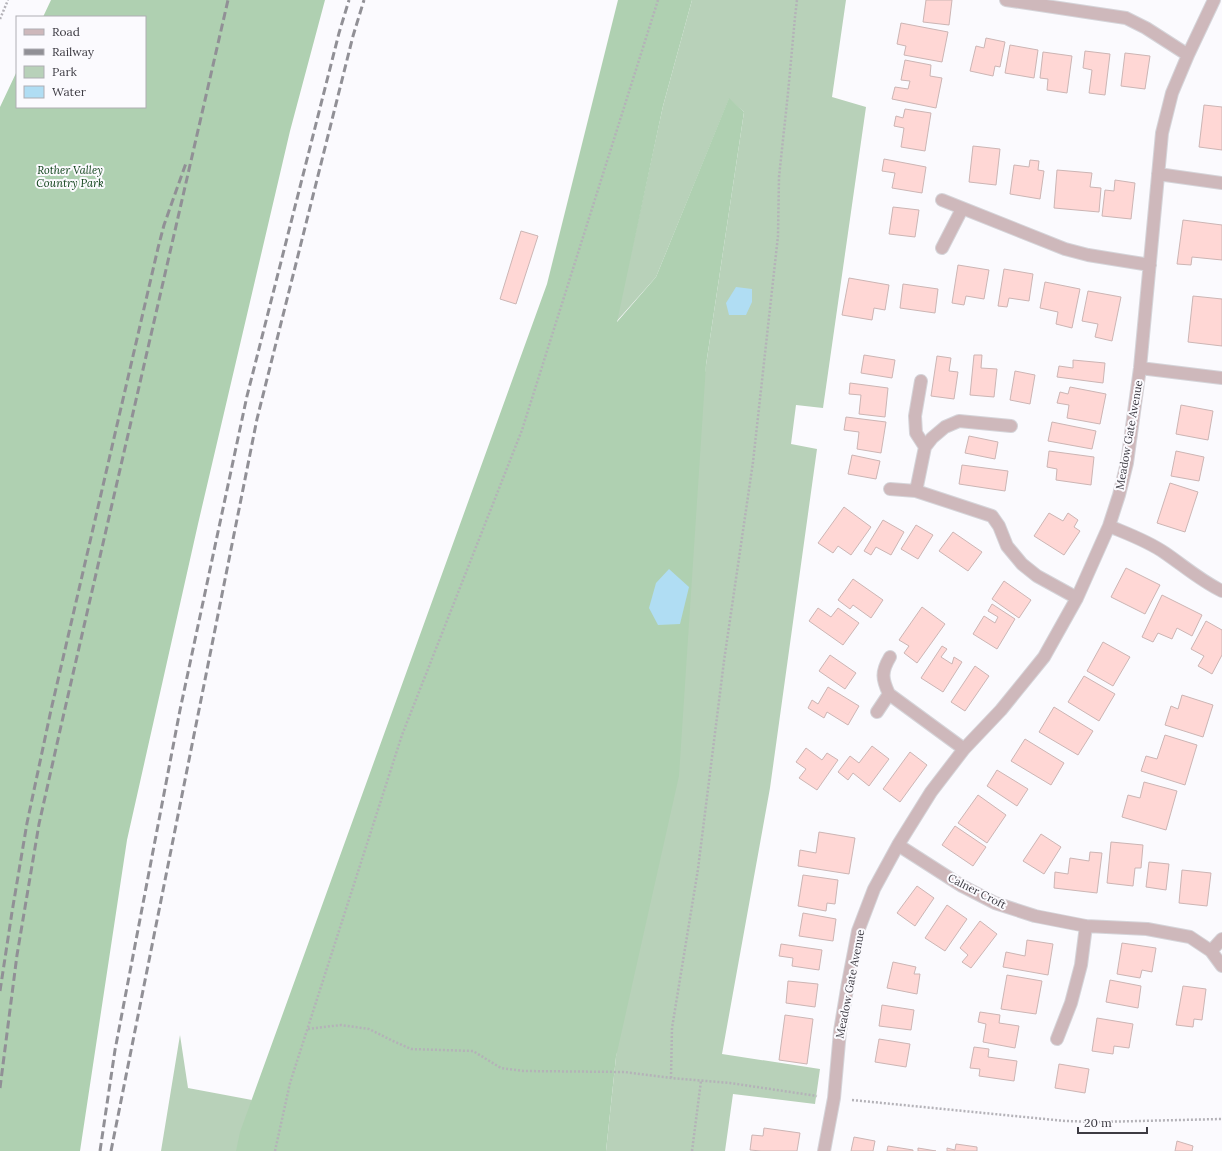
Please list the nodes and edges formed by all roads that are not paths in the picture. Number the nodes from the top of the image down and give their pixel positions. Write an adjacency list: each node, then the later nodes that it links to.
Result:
1 (1006, 0): 3 (street)
2 (1214, 0): 4 (street, Meadow Gate Avenue)
3 (1029, 2): 4 (street)
4 (1188, 55): 5 (street, Meadow Gate Avenue)
5 (1158, 174): 6 (street); 10 (street, Meadow Gate Avenue)
6 (1222, 183)
7 (942, 200): 8 (street)
8 (962, 209): 9 (street); 10 (street)
9 (942, 248)
10 (1150, 265): 11 (street, Meadow Gate Avenue)
11 (1140, 368): 12 (street); 18 (street, Meadow Gate Avenue)
12 (1222, 378)
13 (921, 381): 15 (street)
14 (1011, 426): 15 (street)
15 (925, 447): 17 (street)
16 (890, 488): 17 (street)
17 (916, 491): 20 (street)
18 (1109, 526): 19 (street); 20 (street, Meadow Gate Avenue)
19 (1222, 591)
20 (1078, 598): 24 (street, Meadow Gate Avenue)
21 (890, 657): 22 (street)
22 (889, 694): 23 (street); 24 (street)
23 (876, 712)
24 (964, 749): 25 (street, Meadow Gate Avenue)
25 (898, 845): 26 (street, Calner Croft); 31 (street, Meadow Gate Avenue)
26 (1086, 926): 28 (street, Calner Croft); 30 (street)
27 (1222, 939): 28 (street)
28 (1212, 951): 29 (street, Calner Croft)
29 (1222, 966)
30 (1057, 1039)
31 (824, 1151)

